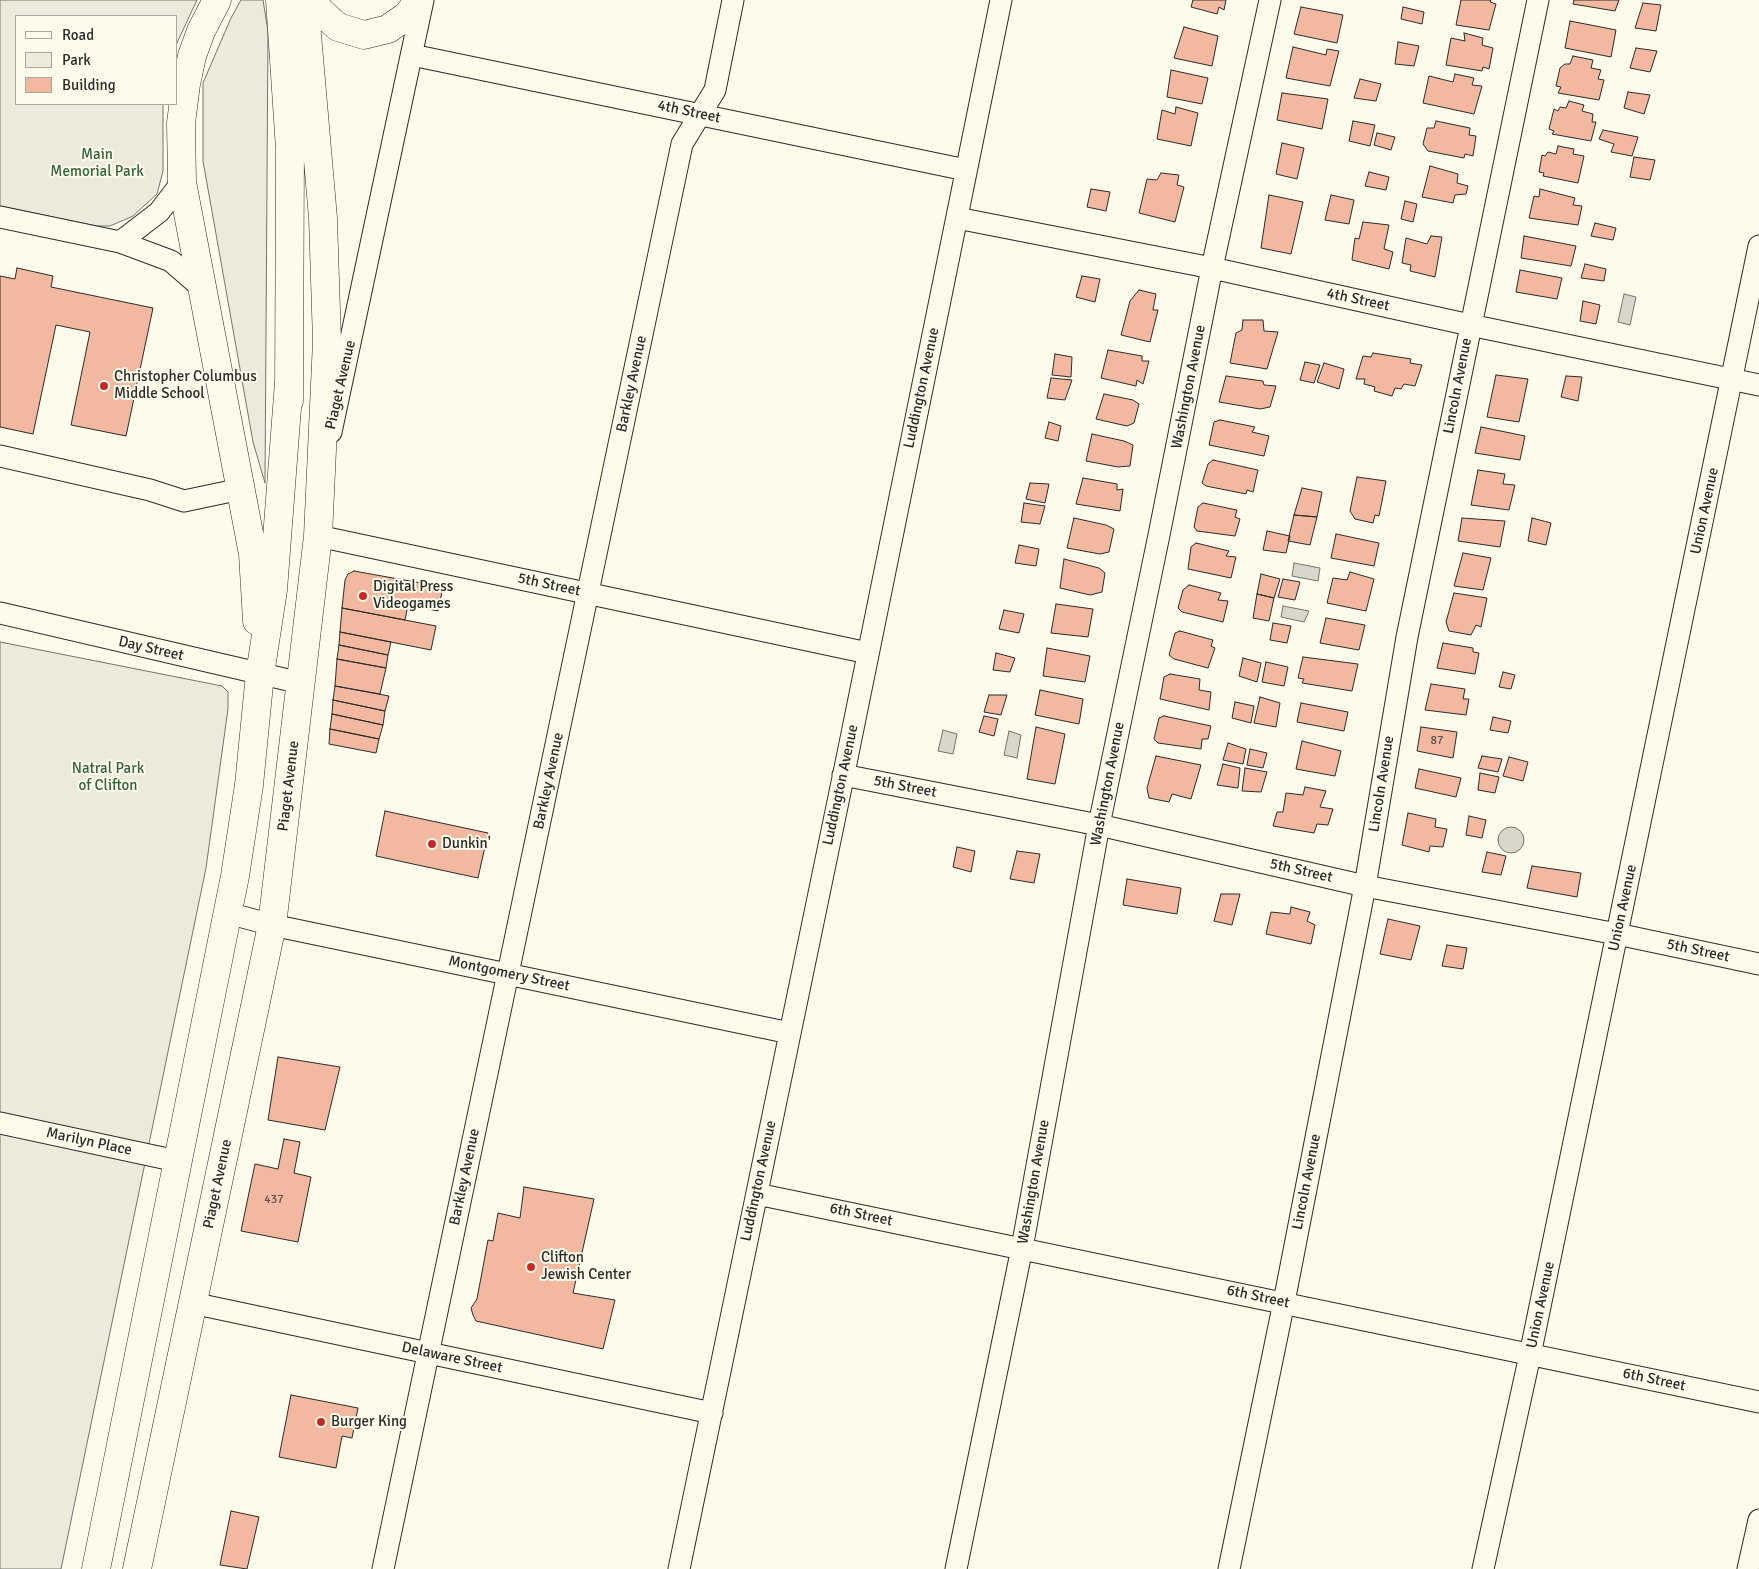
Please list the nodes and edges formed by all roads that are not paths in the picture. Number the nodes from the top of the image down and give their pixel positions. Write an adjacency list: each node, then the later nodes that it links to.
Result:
1 (216, 0): 15 (highway)
2 (233, 0): 15 (highway)
3 (280, 0): 24 (highway)
4 (304, 0): 27 (highway)
5 (313, 0): 6 (highway)
6 (418, 0)
7 (423, 0): 12 (street, Piaget Avenue)
8 (733, 0): 13 (street, Barkley Avenue)
9 (1001, 0): 14 (street, Luddington Avenue)
10 (1270, 0): 20 (street, Washington Avenue)
11 (1538, 0): 22 (street, Lincoln Avenue)
12 (412, 55): 13 (street, 4th Street); 27 (street, Piaget Avenue)
13 (700, 114): 14 (street, 4th Street); 30 (street, Barkley Avenue)
14 (966, 170): 17 (street, Luddington Avenue)
15 (182, 182): 18 (street); 21 (highway)
16 (0, 217): 18 (street)
17 (957, 218): 20 (street, 4th Street); 32 (street, Luddington Avenue)
18 (120, 242): 21 (street)
19 (1759, 246): 23 (street, Union Avenue)
20 (1212, 268): 22 (street, 4th Street); 36 (street, Washington Avenue)
21 (202, 288): 28 (highway)
22 (1470, 325): 23 (street, 4th Street); 37 (street, Lincoln Avenue)
23 (1732, 379): 25 (street, 4th Street); 40 (street, Union Avenue)
24 (289, 382): 29 (highway); 33 (highway)
25 (1759, 385)
26 (0, 456): 28 (street)
27 (322, 466): 29 (highway, Piaget Avenue)
28 (241, 489): 33 (highway)
29 (318, 536): 30 (street, 5th Street); 34 (highway, Piaget Avenue)
30 (588, 593): 32 (street, 5th Street); 42 (street, Barkley Avenue)
31 (0, 613): 33 (street, Day Street)
32 (868, 653): 35 (street, Luddington Avenue)
33 (260, 674): 34 (street, Day Street); 38 (highway)
34 (302, 683): 39 (highway, Piaget Avenue)
35 (843, 775): 36 (street, 5th Street); 43 (street, Luddington Avenue)
36 (1099, 825): 37 (street, 5th Street); 47 (street, Washington Avenue)
37 (1365, 886): 40 (street, 5th Street); 48 (street, Lincoln Avenue)
38 (228, 913): 39 (street, Montgomery Street); 45 (highway)
39 (272, 925): 42 (street, Montgomery Street); 49 (highway, Piaget Avenue)
40 (1617, 934): 41 (street, 5th Street); 51 (street, Union Avenue)
41 (1759, 964)
42 (508, 974): 43 (street, Montgomery Street); 50 (street, Barkley Avenue)
43 (790, 1033): 46 (street, Luddington Avenue)
44 (0, 1123): 45 (street, Marilyn Place)
45 (177, 1161): 55 (highway)
46 (757, 1194): 47 (street, 6th Street); 53 (street, Luddington Avenue)
47 (1022, 1248): 48 (street, 6th Street); 59 (street, Washington Avenue)
48 (1284, 1302): 51 (street, 6th Street); 60 (street, Lincoln Avenue)
49 (192, 1304): 50 (street, Delaware Street); 56 (highway, Piaget Avenue)
50 (428, 1353): 53 (street, Delaware Street); 57 (street, Barkley Avenue)
51 (1530, 1354): 52 (street, 6th Street); 61 (street, Union Avenue)
52 (1759, 1402)
53 (712, 1413): 58 (street, Luddington Avenue)
54 (1759, 1520): 62 (street)
55 (96, 1569)
56 (138, 1569)
57 (383, 1569)
58 (680, 1569)
59 (956, 1569)
60 (1229, 1569)
61 (1483, 1569)
62 (1748, 1569)

